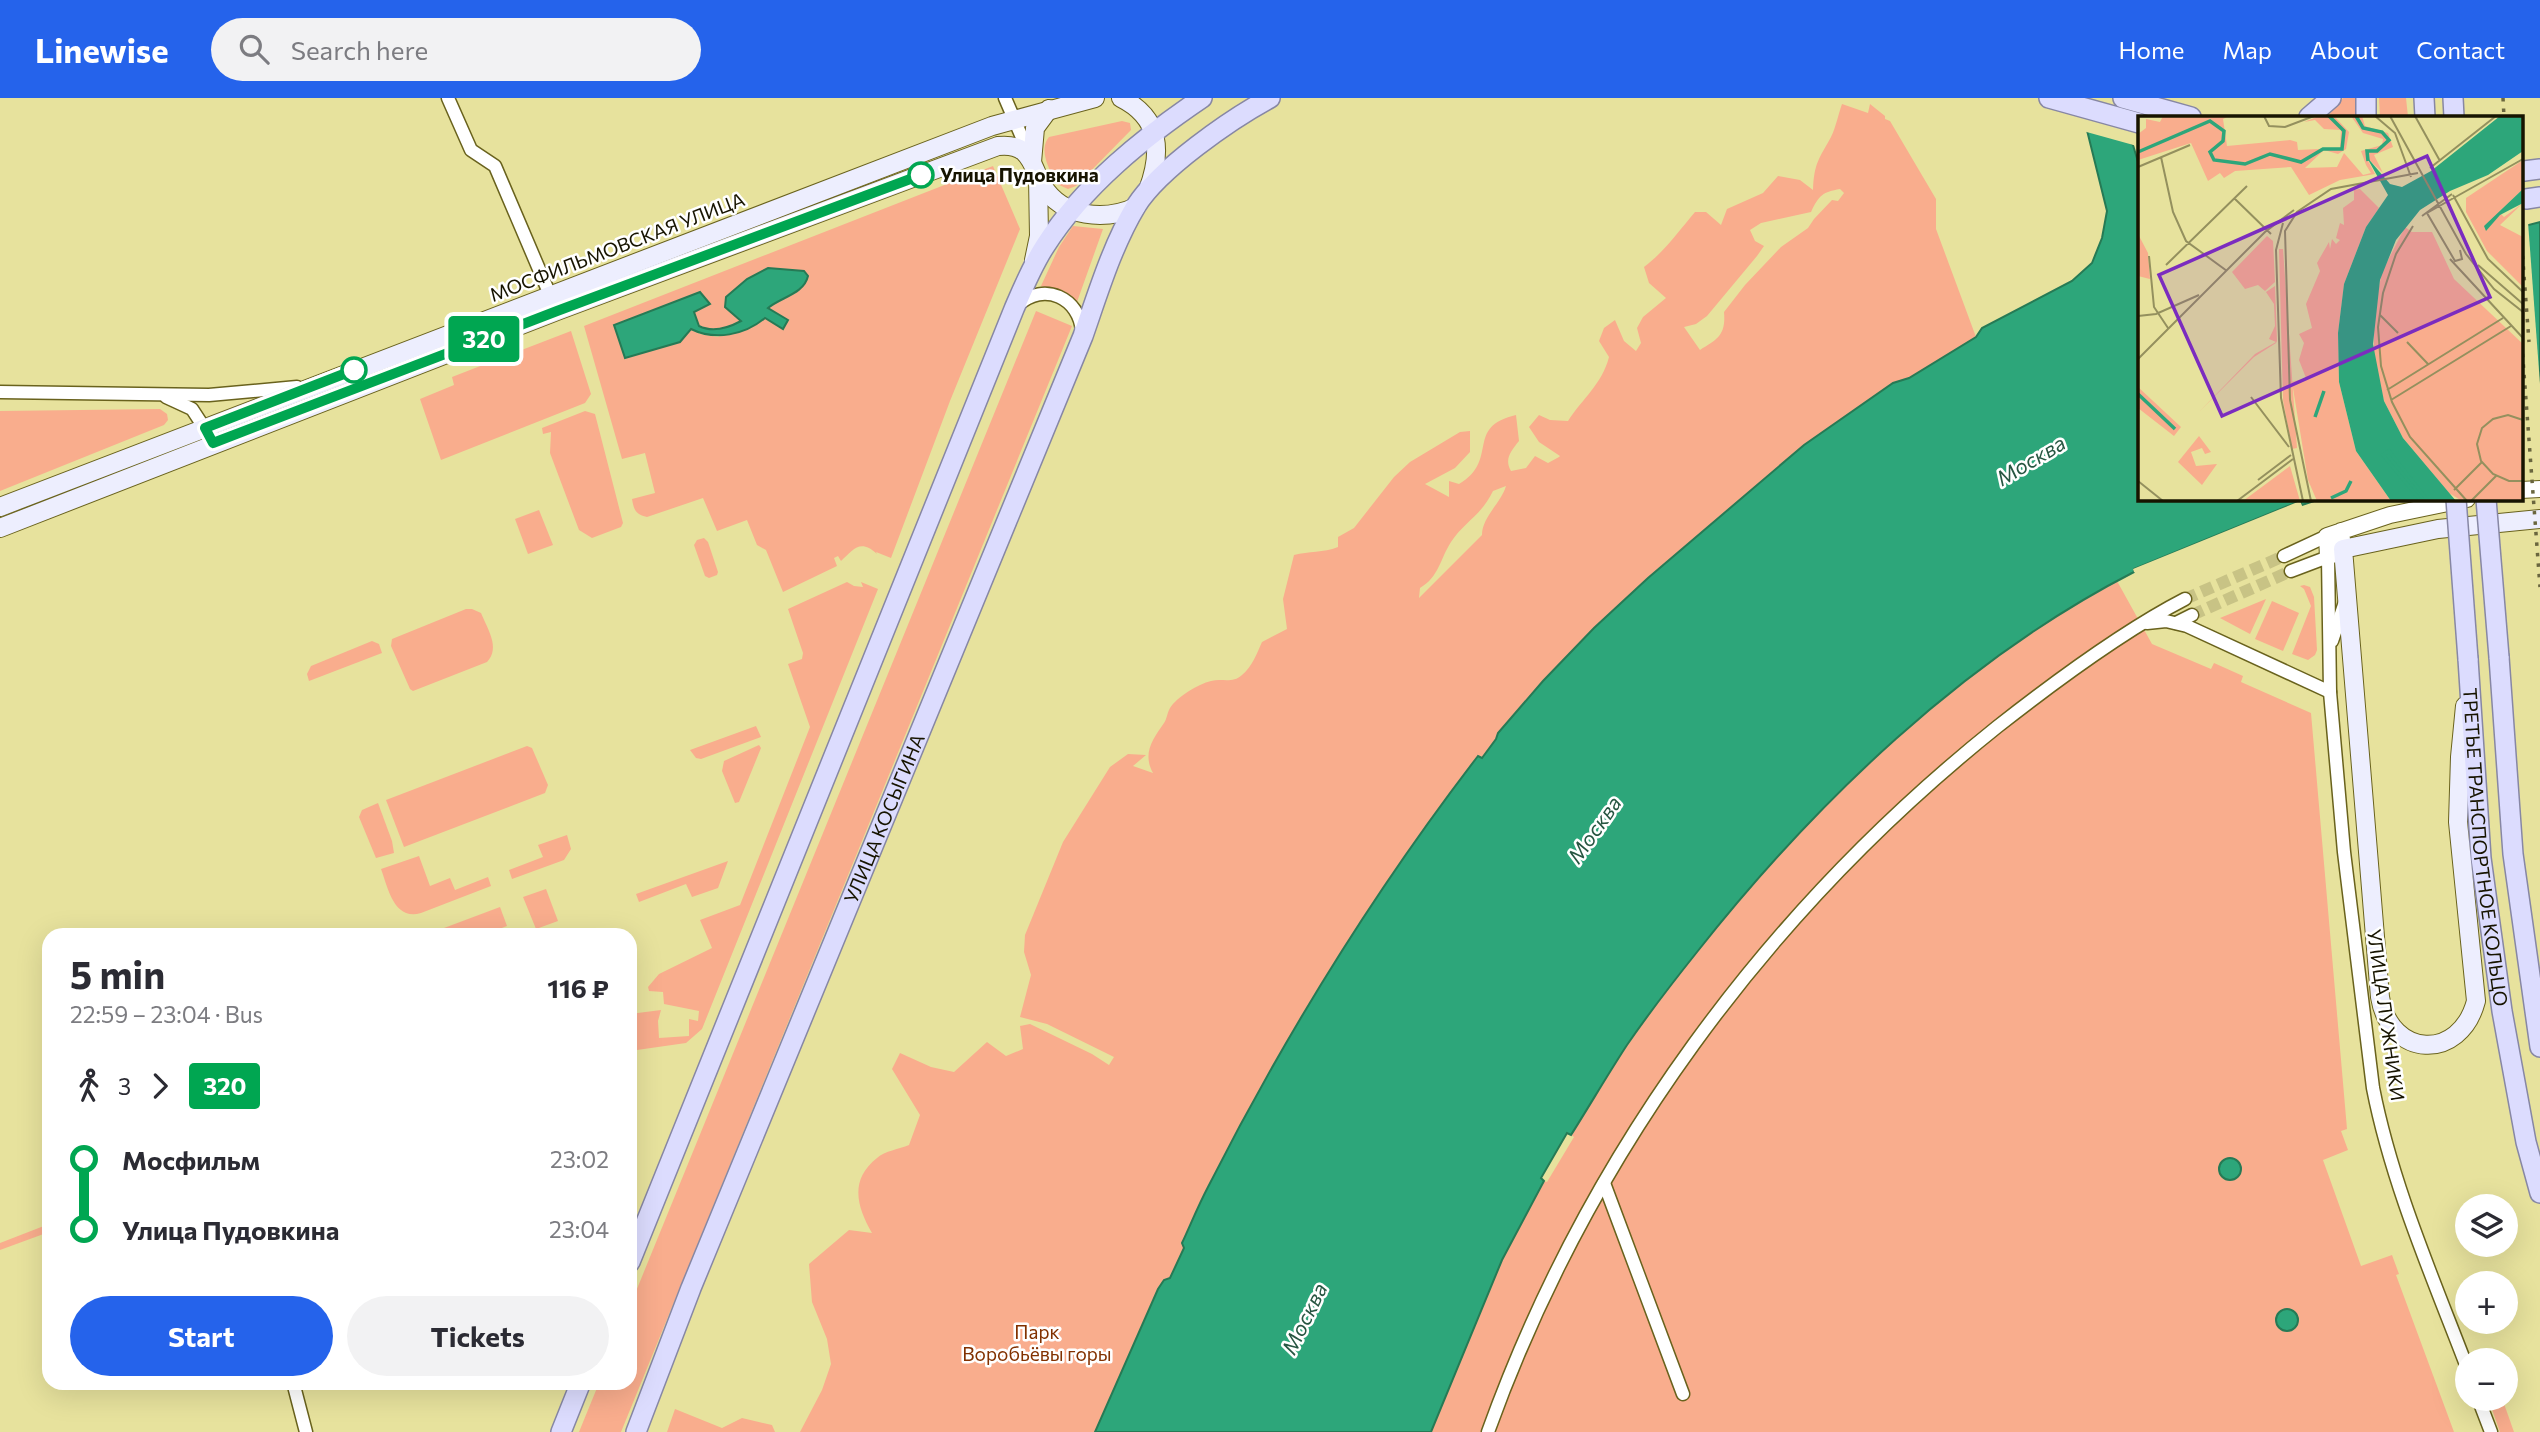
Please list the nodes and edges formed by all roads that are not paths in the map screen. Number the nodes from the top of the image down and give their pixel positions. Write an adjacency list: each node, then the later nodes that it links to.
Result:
1 (448, 98): 27 (street)
2 (1005, 98): 19 (street)
3 (1095, 98): 13 (main road, МОСФИЛЬМОВСКАЯ УЛИЦА)
4 (1121, 98): 21 (main road)
5 (1202, 98): 21 (main road)
6 (1270, 98): 23 (main road, УЛИЦА КОСЫГИНА)
7 (2123, 98): 14 (main road)
8 (2331, 98): 15 (main road)
9 (2367, 98): 16 (main road)
10 (2424, 98): 17 (main road)
11 (2453, 98): 18 (main road)
12 (2056, 100): 20 (main road)
13 (1049, 109): 19 (main road, МОСФИЛЬМОВСКАЯ УЛИЦА); 22 (main road)
14 (2187, 116)
15 (2310, 116)
16 (2367, 116)
17 (2426, 116)
18 (2454, 116)
19 (1013, 119): 22 (street); 27 (main road, МОСФИЛЬМОВСКАЯ УЛИЦА)
20 (2138, 123)
21 (1153, 131): 23 (main road, УЛИЦА КОСЫГИНА); 25 (main road)
22 (1035, 169): 25 (main road); 26 (main road); 27 (main road, МОСФИЛЬМОВСКАЯ УЛИЦА)
23 (1148, 190): 24 (main road, УЛИЦА КОСЫГИНА)
24 (1136, 206): 25 (main road); 29 (main road, УЛИЦА КОСЫГИНА)
25 (1072, 210): 26 (main road)
26 (1033, 267): 28 (main road)
27 (554, 303): 30 (main road, МОСФИЛЬМОВСКАЯ УЛИЦА); 33 (main road, МОСФИЛЬМОВСКАЯ УЛИЦА)
28 (1014, 309): 29 (street); 57 (main road)
29 (1083, 336): 65 (main road, УЛИЦА КОСЫГИНА)
30 (314, 386): 32 (street); 33 (main road, МОСФИЛЬМОВСКАЯ УЛИЦА)
31 (0, 392): 32 (street)
32 (163, 396): 33 (street)
33 (209, 435): 39 (main road, МОСФИЛЬМОВСКАЯ УЛИЦА); 41 (main road, МОСФИЛЬМОВСКАЯ УЛИЦА)
34 (2540, 489): 35 (street)
35 (2522, 490)
36 (2456, 500): 52 (main road, ТРЕТЬЕ ТРАНСПОРТНОЕ КОЛЬЦО, bridge)
37 (2462, 500): 42 (street)
38 (2486, 500): 54 (main road, ТРЕТЬЕ ТРАНСПОРТНОЕ КОЛЬЦО, bridge)
39 (0, 507)
40 (2540, 519): 43 (main road)
41 (0, 528)
42 (2334, 534): 43 (street); 44 (street)
43 (2335, 553): 45 (street); 46 (main road); 51 (street, УЛИЦА ЛУЖНИКИ)
44 (2284, 556)
45 (2291, 571)
46 (2346, 597): 51 (street, УЛИЦА ЛУЖНИКИ); 52 (main road)
47 (2185, 599): 49 (street)
48 (2192, 615): 50 (street)
49 (2144, 623): 50 (street); 55 (street)
50 (2176, 623): 53 (street)
51 (2329, 651): 53 (street, УЛИЦА ЛУЖНИКИ)
52 (2469, 670): 56 (main road, ТРЕТЬЕ ТРАНСПОРТНОЕ КОЛЬЦО)
53 (2330, 692): 58 (street, УЛИЦА ЛУЖНИКИ)
54 (2540, 1047)
55 (1604, 1183): 61 (street); 66 (street)
56 (2540, 1193)
57 (637, 1245)
58 (2460, 1348)
59 (295, 1390): 63 (street)
60 (578, 1390): 64 (main road)
61 (1683, 1394)
62 (2483, 1411): 67 (street)
63 (306, 1432)
64 (561, 1432)
65 (636, 1432)
66 (1488, 1432)
67 (2490, 1432)

